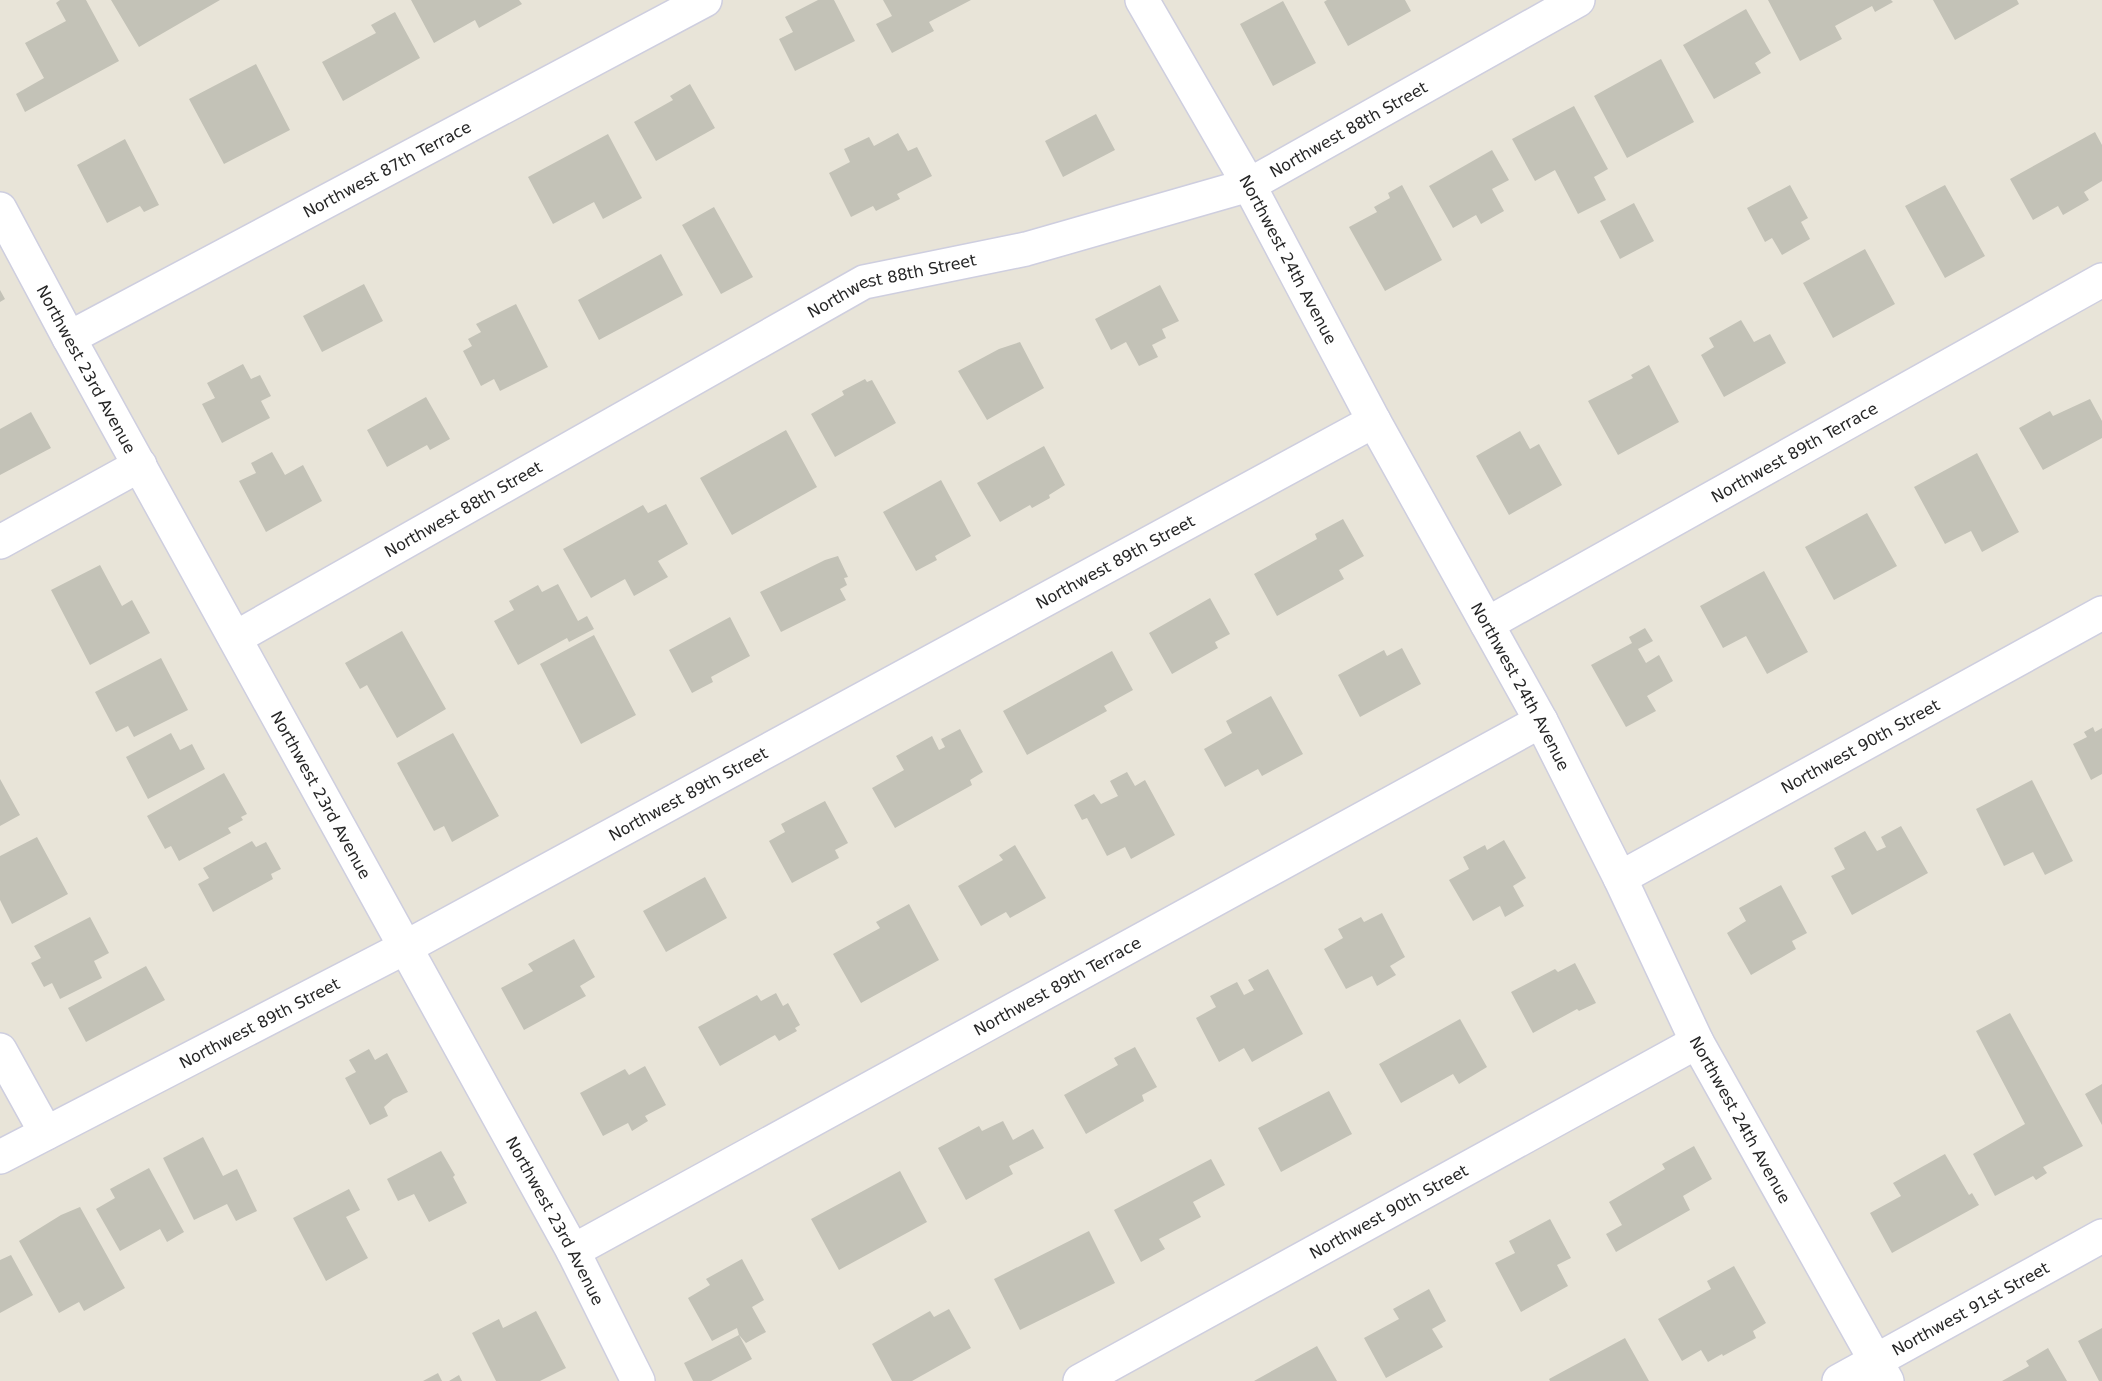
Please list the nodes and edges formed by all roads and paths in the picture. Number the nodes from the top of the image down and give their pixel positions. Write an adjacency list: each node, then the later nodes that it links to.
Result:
1 (705, 0): 7 (street, Northwest 87th Terrace)
2 (1142, 0): 4 (street, Northwest 24th Avenue)
3 (1578, 0): 4 (street, Northwest 88th Street)
4 (1249, 185): 8 (street, Northwest 24th Avenue); 13 (street, Northwest 88th Street)
5 (0, 209): 7 (street, Northwest 23rd Avenue)
6 (2102, 280): 12 (street, Northwest 89th Terrace)
7 (69, 338): 9 (street, Northwest 23rd Avenue)
8 (1374, 421): 12 (street, Northwest 24th Avenue); 16 (street, Northwest 89th Street)
9 (140, 465): 10 (street); 13 (street, Northwest 23rd Avenue)
10 (0, 542)
11 (2102, 613): 15 (street, Northwest 90th Street)
12 (1487, 624): 14 (street, Northwest 24th Avenue)
13 (235, 638): 16 (street, Northwest 23rd Avenue)
14 (1541, 721): 15 (street, Northwest 24th Avenue); 22 (street, Northwest 89th Terrace)
15 (1620, 878): 17 (street, Northwest 24th Avenue)
16 (405, 947): 19 (street, Northwest 89th Street); 22 (street, Northwest 23rd Avenue)
17 (1697, 1042): 23 (street, Northwest 24th Avenue); 25 (street, Northwest 90th Street)
18 (0, 1050): 19 (street)
19 (46, 1133): 20 (street, Northwest 89th Street)
20 (0, 1157)
21 (2102, 1236): 23 (street, Northwest 91st Street)
22 (573, 1251): 24 (street, Northwest 23rd Avenue)
23 (1882, 1371): 26 (street, Northwest 91st Street)
24 (638, 1381)
25 (1080, 1381)
26 (1839, 1381)

